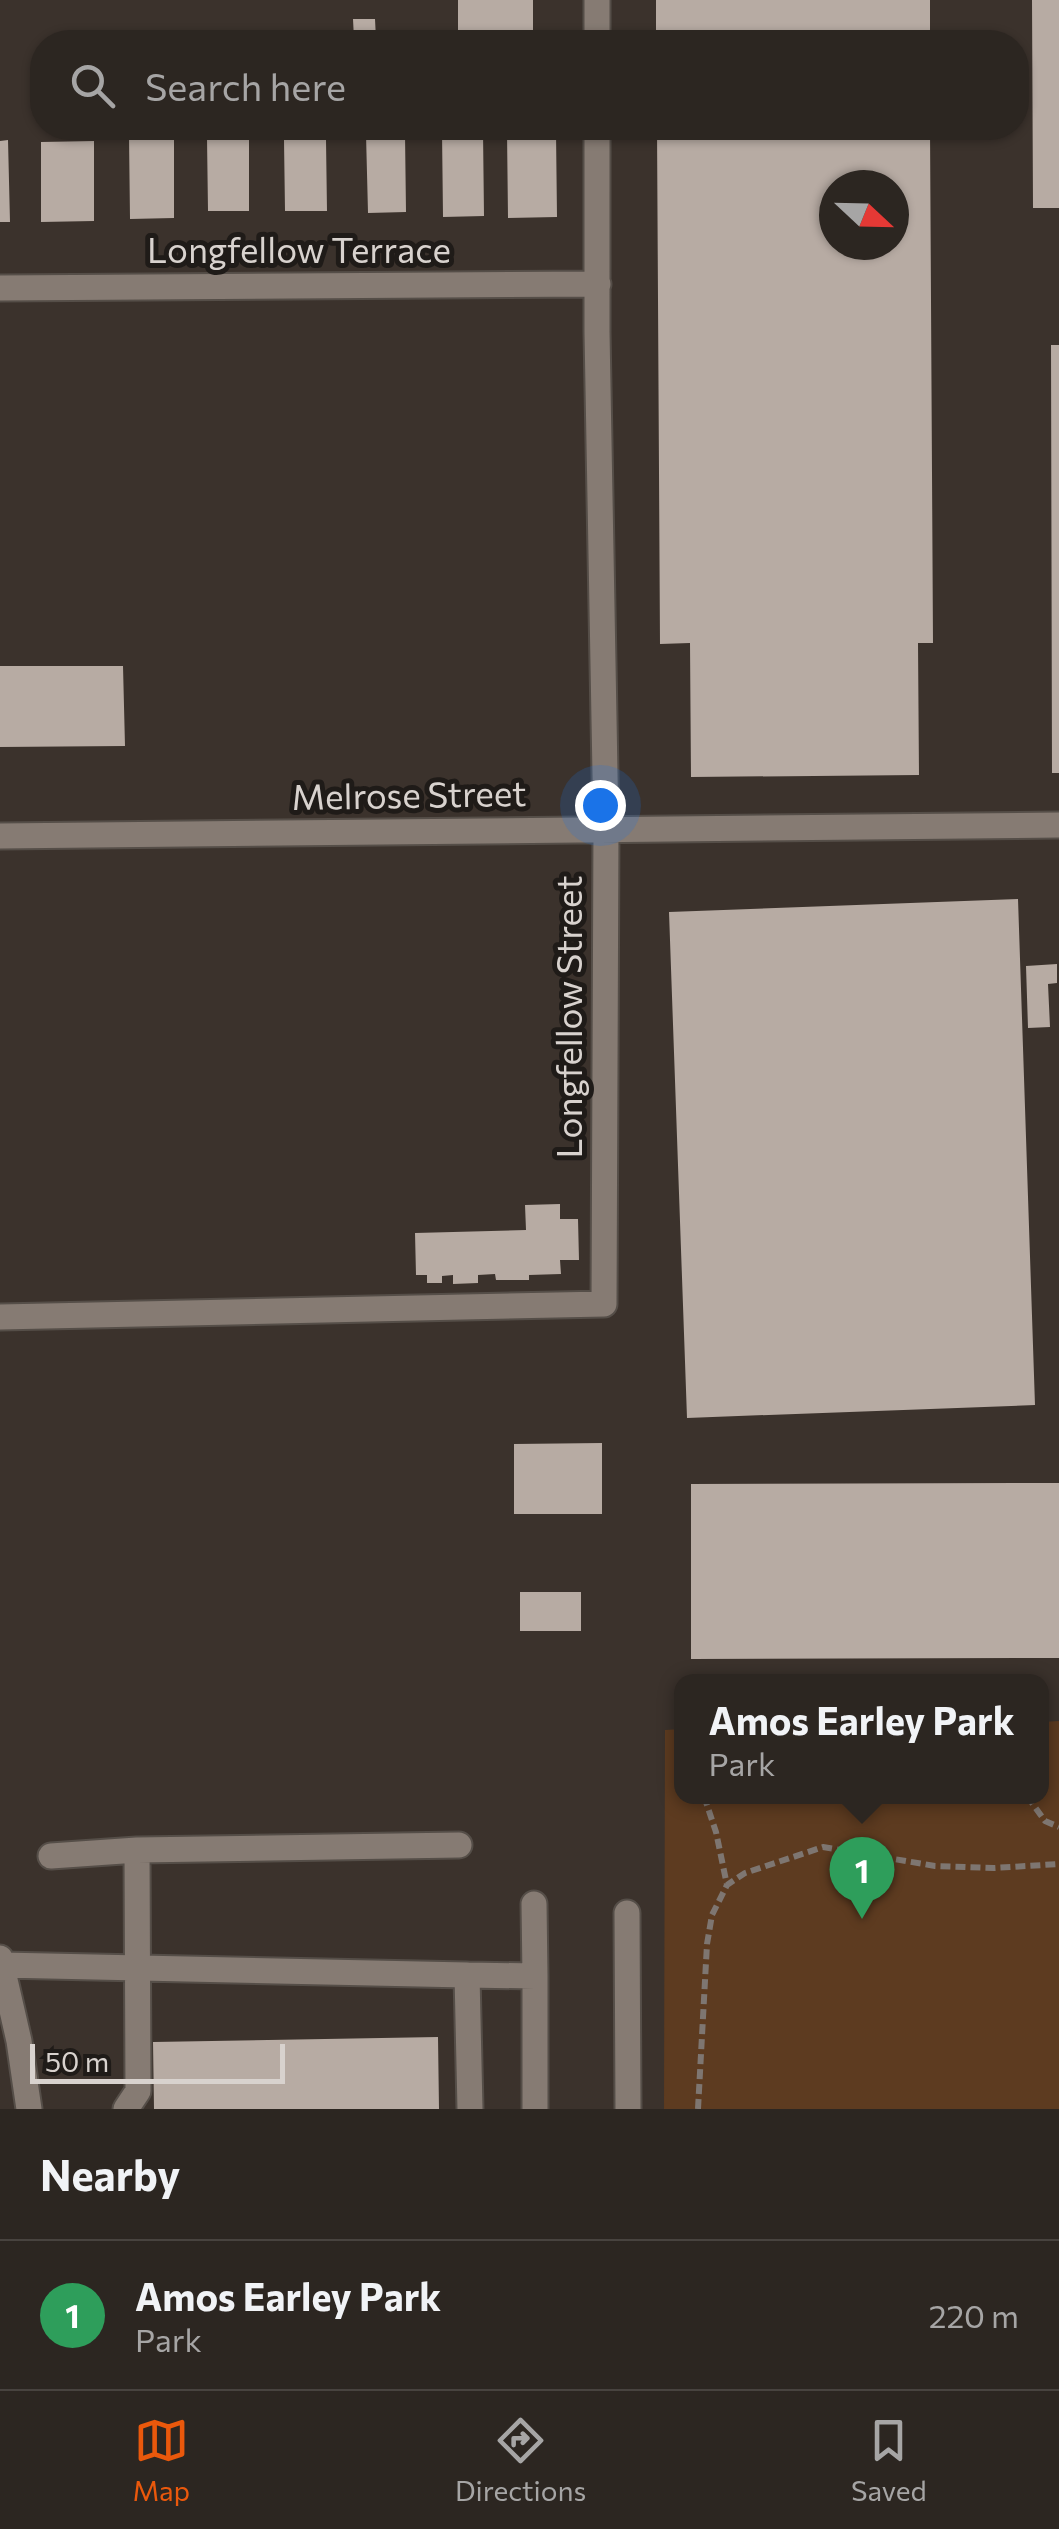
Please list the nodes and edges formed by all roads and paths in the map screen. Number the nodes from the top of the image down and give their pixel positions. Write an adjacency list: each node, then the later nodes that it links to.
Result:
1 (597, 0): 2 (street)
2 (597, 30)
3 (598, 140): 4 (street, Longfellow Street)
4 (598, 284): 5 (street, Longfellow Terrace); 7 (street, Longfellow Street)
5 (0, 288)
6 (1059, 825): 7 (street, Melrose Street)
7 (606, 830): 8 (street, Melrose Street); 9 (street, Longfellow Street)
8 (0, 836)
9 (0, 1316)
10 (707, 1804): 17 (path)
11 (1033, 1804): 12 (path)
12 (1059, 1827)
13 (459, 1845): 14 (street)
14 (137, 1850): 15 (street); 21 (street)
15 (51, 1856)
16 (1059, 1864): 17 (path)
17 (727, 1885): 29 (path)
18 (534, 1904): 23 (street)
19 (627, 1913): 28 (street)
20 (1, 1962): 21 (street); 25 (street)
21 (137, 1968): 22 (street); 24 (street)
22 (467, 1975): 23 (street); 26 (street)
23 (535, 1976): 27 (street)
24 (134, 2103)
25 (29, 2109)
26 (470, 2109)
27 (535, 2109)
28 (628, 2109)
29 (698, 2109)

